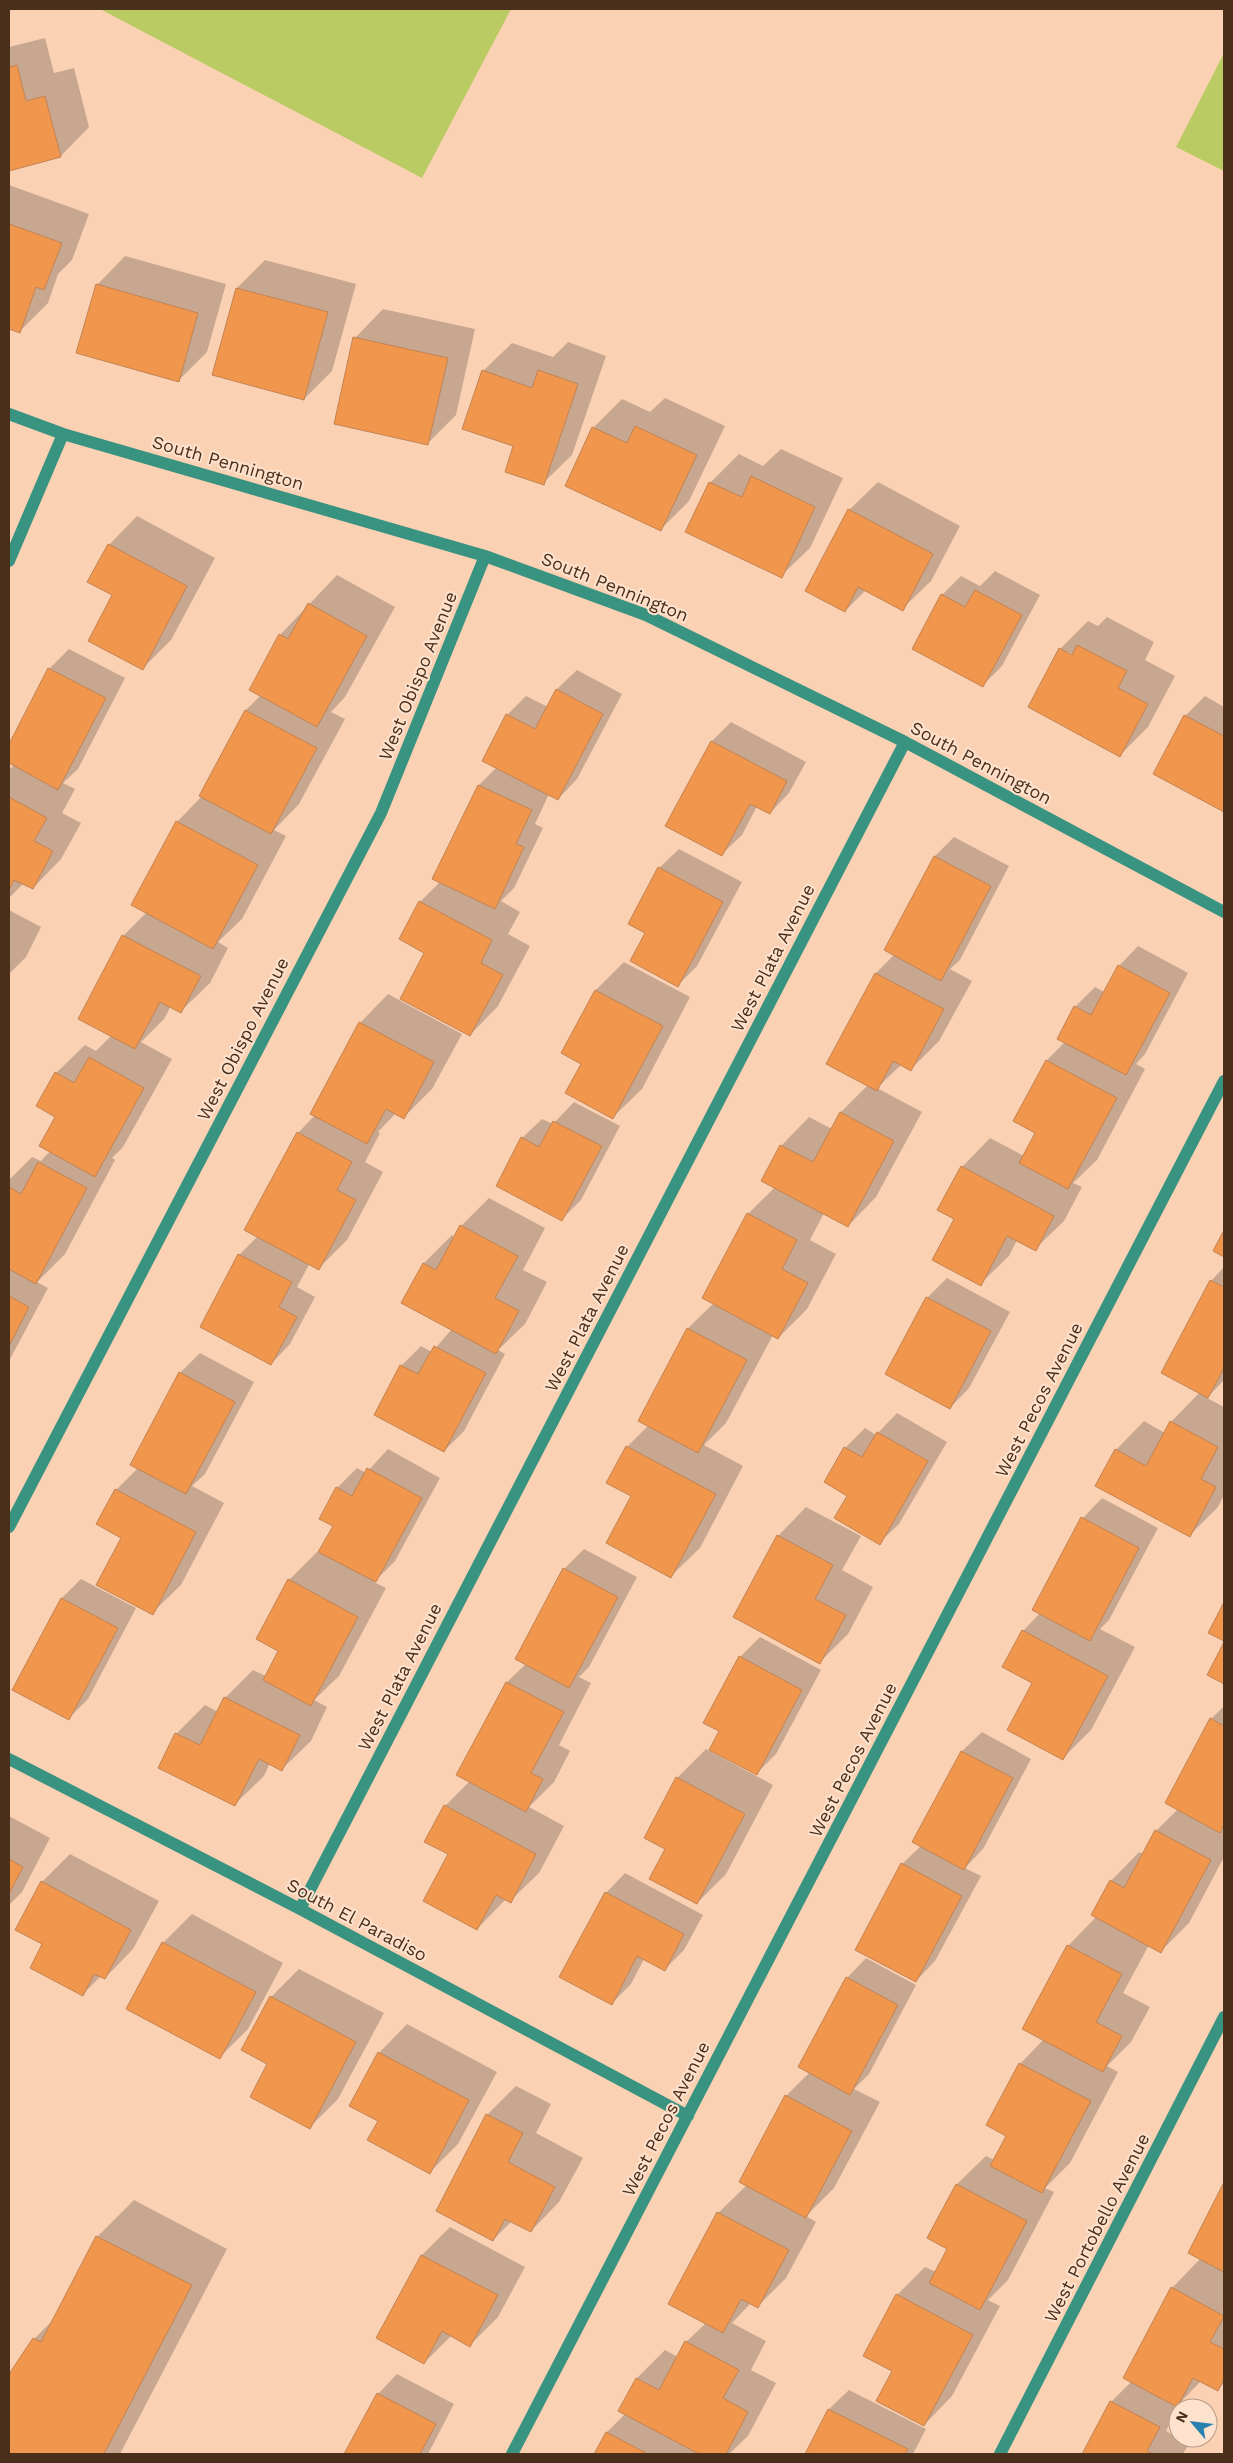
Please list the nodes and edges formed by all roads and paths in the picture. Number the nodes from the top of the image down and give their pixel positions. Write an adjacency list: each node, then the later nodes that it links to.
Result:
1 (9, 414): 2 (street, South Pennington)
2 (62, 434): 3 (street, South Pennington); 4 (street)
3 (485, 556): 5 (street, South Pennington); 8 (street, West Obispo Avenue)
4 (9, 561)
5 (905, 742): 6 (street, South Pennington); 10 (street, West Plata Avenue)
6 (1224, 912)
7 (1224, 1081): 12 (street, West Pecos Avenue)
8 (9, 1527)
9 (9, 1759): 10 (street, South El Paradiso)
10 (300, 1910): 12 (street, South El Paradiso)
11 (1224, 2017): 14 (street, West Portobello Avenue)
12 (688, 2116): 13 (street, West Pecos Avenue)
13 (512, 2454)
14 (1000, 2454)

